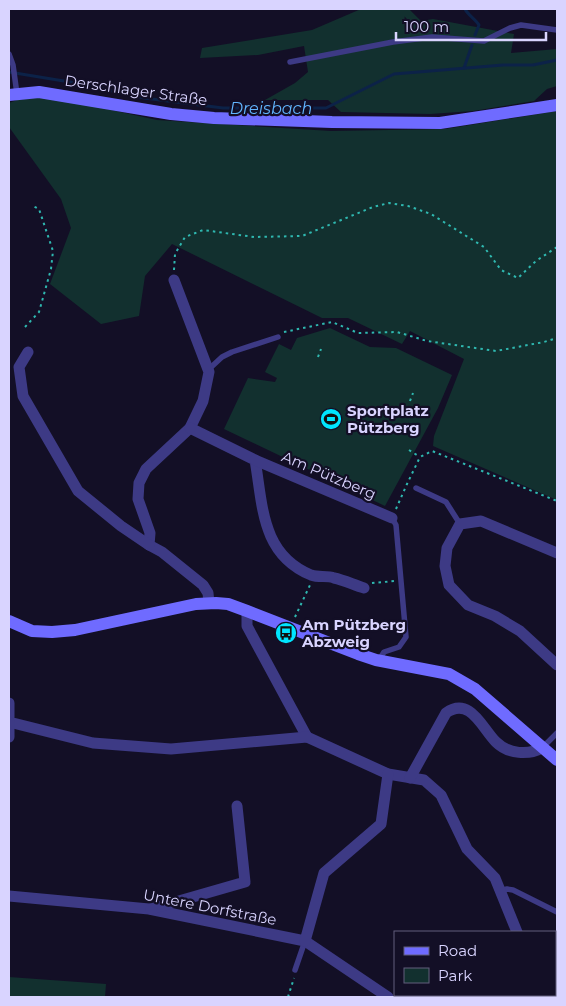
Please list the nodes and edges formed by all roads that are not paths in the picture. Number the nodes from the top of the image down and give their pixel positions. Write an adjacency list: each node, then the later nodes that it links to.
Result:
1 (557, 30): 3 (lane)
2 (9, 54): 4 (lane)
3 (290, 62)
4 (13, 95): 5 (main road, Derschlager Straße)
5 (557, 105)
6 (174, 280): 9 (street)
7 (278, 337): 9 (lane)
8 (28, 352): 15 (street)
9 (208, 370): 10 (street)
10 (190, 428): 11 (street, Am Pützberg); 15 (street)
11 (255, 460): 13 (street, Am Pützberg); 17 (street)
12 (416, 488): 14 (lane)
13 (392, 518): 21 (lane)
14 (460, 524): 16 (street); 22 (street)
15 (149, 544): 18 (street)
16 (557, 553)
17 (364, 588)
18 (209, 603): 19 (main road); 20 (main road)
19 (247, 611): 21 (main road); 27 (street)
20 (9, 624)
21 (379, 660): 28 (main road)
22 (557, 664)
23 (9, 703): 24 (street)
24 (9, 722): 26 (street); 27 (street)
25 (557, 733): 28 (lane)
26 (9, 737)
27 (307, 737): 30 (street)
28 (543, 747): 29 (main road); 31 (street)
29 (557, 760)
30 (388, 774): 31 (street); 38 (street)
31 (410, 778): 33 (street)
32 (237, 806): 35 (street)
33 (500, 891): 36 (lane); 37 (street)
34 (9, 896): 35 (street, Untere Dorfstraße)
35 (149, 909): 38 (street, Untere Dorfstraße)
36 (557, 912)
37 (517, 931)
38 (305, 941): 39 (lane); 40 (street, Untere Dorfstraße)
39 (295, 970)
40 (388, 997)

